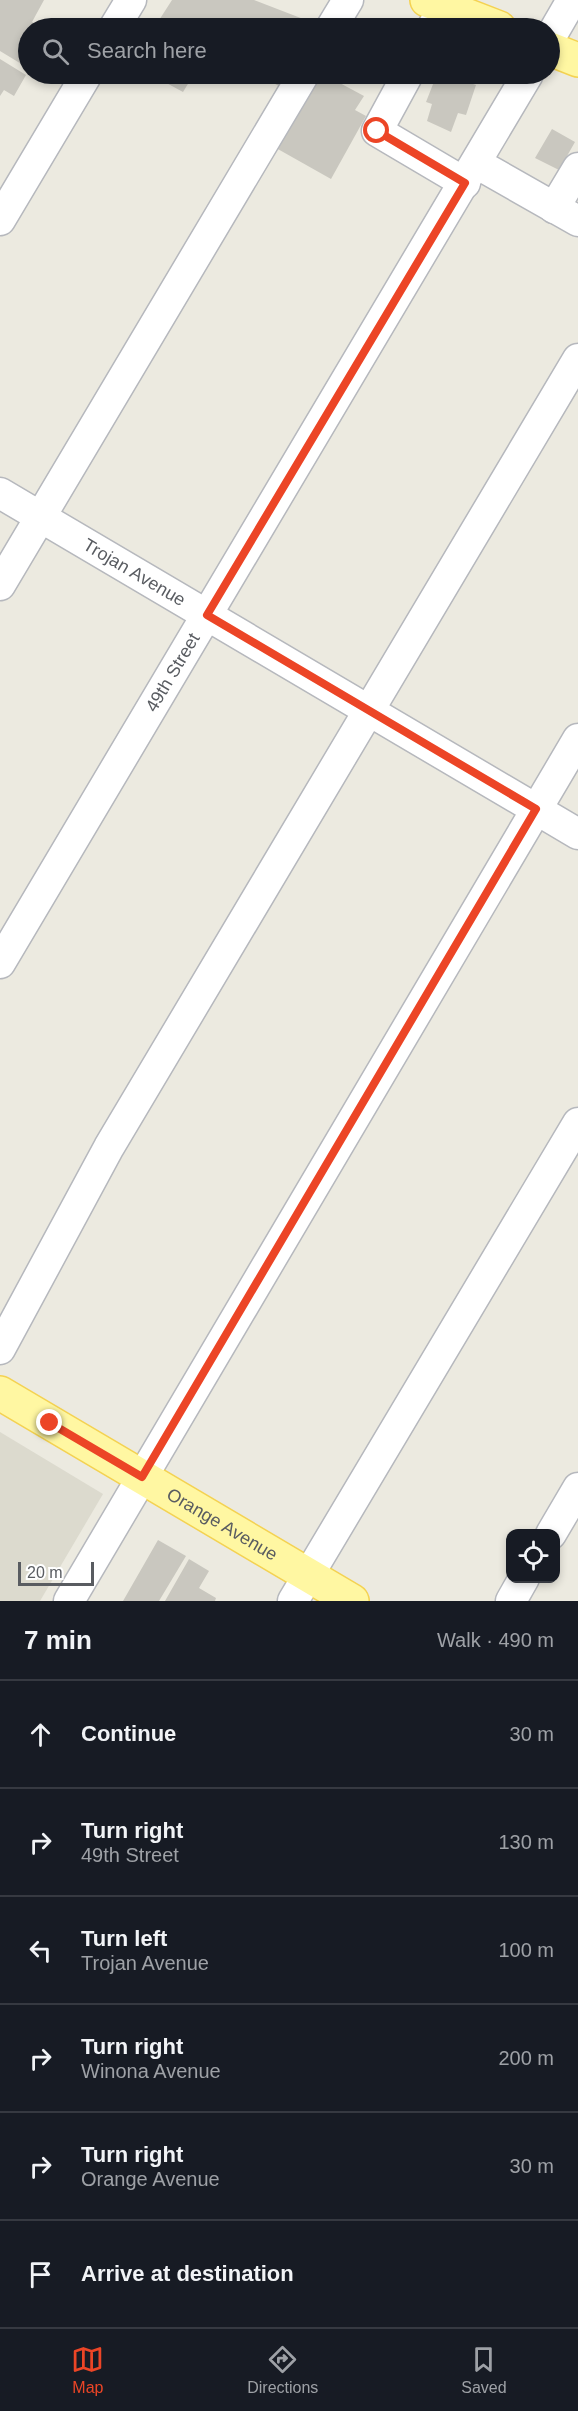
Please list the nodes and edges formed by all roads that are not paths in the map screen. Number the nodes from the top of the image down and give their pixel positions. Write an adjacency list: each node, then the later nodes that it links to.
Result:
1 (131, 0): 5 (street)
2 (348, 0): 6 (street)
3 (572, 0): 8 (street)
4 (434, 12): 7 (main road)
5 (120, 18)
6 (337, 18)
7 (458, 18)
8 (560, 20)
9 (560, 53): 10 (main road)
10 (578, 60)
11 (81, 84): 18 (street)
12 (298, 84): 21 (street)
13 (403, 84): 16 (street)
14 (522, 84): 16 (street, 49th Street)
15 (578, 168): 17 (street)
16 (471, 173): 17 (street); 23 (street, 49th Street)
17 (566, 214)
18 (0, 220)
19 (578, 359): 24 (street)
20 (0, 493): 21 (street, Trojan Avenue)
21 (41, 517): 22 (street); 23 (street, Trojan Avenue)
22 (0, 585)
23 (207, 615): 24 (street, Trojan Avenue); 28 (street, 49th Street)
24 (370, 711): 26 (street, Trojan Avenue); 30 (street)
25 (578, 738): 26 (street)
26 (536, 809): 27 (street, Trojan Avenue); 32 (street)
27 (578, 834)
28 (0, 963)
29 (578, 1123): 36 (street)
30 (0, 1349)
31 (0, 1393): 32 (main road, Orange Avenue)
32 (142, 1477): 36 (main road, Orange Avenue); 37 (street)
33 (578, 1488): 34 (street)
34 (553, 1529)
35 (521, 1583): 39 (street)
36 (301, 1588): 38 (main road, Orange Avenue)
37 (69, 1601)
38 (352, 1601)
39 (511, 1601)

